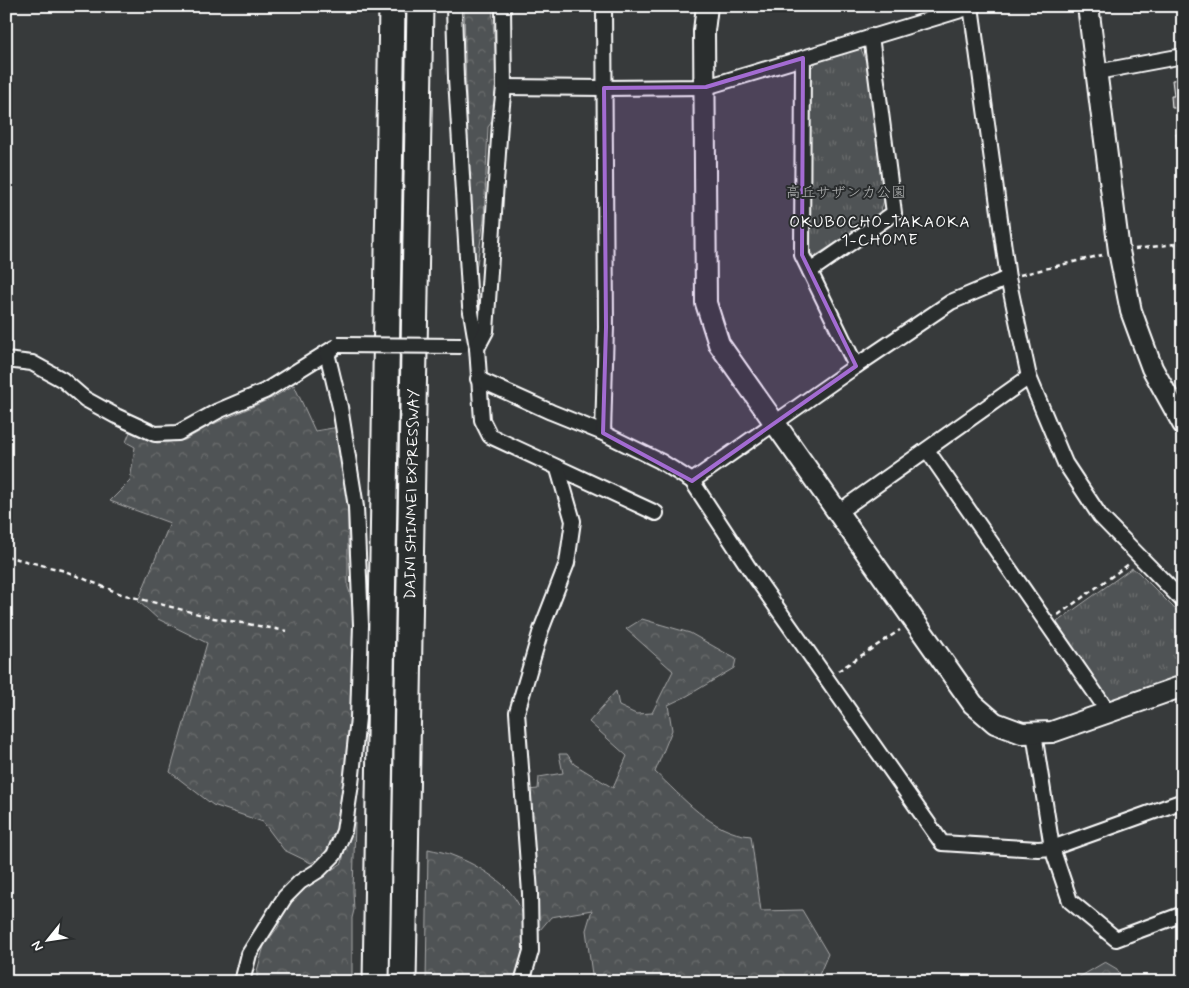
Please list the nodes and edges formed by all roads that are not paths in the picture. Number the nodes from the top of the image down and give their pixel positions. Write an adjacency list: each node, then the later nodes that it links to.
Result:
1 (392, 6): 40 (highway, DAINI SHINMEI EXPRESSWAY)
2 (420, 6): 41 (highway, DAINI SHINMEI EXPRESSWAY)
3 (454, 6): 18 (street)
4 (604, 6): 15 (street)
5 (707, 6): 14 (street)
6 (971, 6): 9 (street); 17 (street)
7 (1088, 6): 12 (street)
8 (503, 8): 13 (street)
9 (871, 36): 11 (street); 16 (street)
10 (1183, 56): 12 (street)
11 (803, 58): 14 (street); 16 (street)
12 (1097, 72): 25 (street)
13 (504, 87): 15 (street); 18 (street)
14 (706, 87): 15 (street); 24 (street)
15 (604, 88): 26 (street)
16 (810, 270): 21 (street)
17 (1008, 278): 21 (street); 22 (street)
18 (477, 348): 19 (street, bridge); 23 (street)
19 (332, 349): 20 (street); 39 (street)
20 (6, 360)
21 (856, 366): 24 (street)
22 (1029, 377): 27 (street); 32 (street)
23 (478, 379): 26 (street); 28 (street)
24 (775, 424): 29 (street); 31 (street)
25 (1183, 424)
26 (603, 433): 29 (street)
27 (927, 450): 31 (street); 34 (street)
28 (558, 469): 30 (street); 42 (street)
29 (692, 481): 37 (street)
30 (656, 513)
31 (837, 513): 35 (street)
32 (1183, 601)
33 (1183, 686): 34 (street)
34 (1109, 713): 35 (street)
35 (1034, 733): 37 (street)
36 (1183, 801): 37 (street)
37 (1052, 848): 38 (street)
38 (1183, 914)
39 (242, 982)
40 (376, 982)
41 (403, 982)
42 (522, 982)

